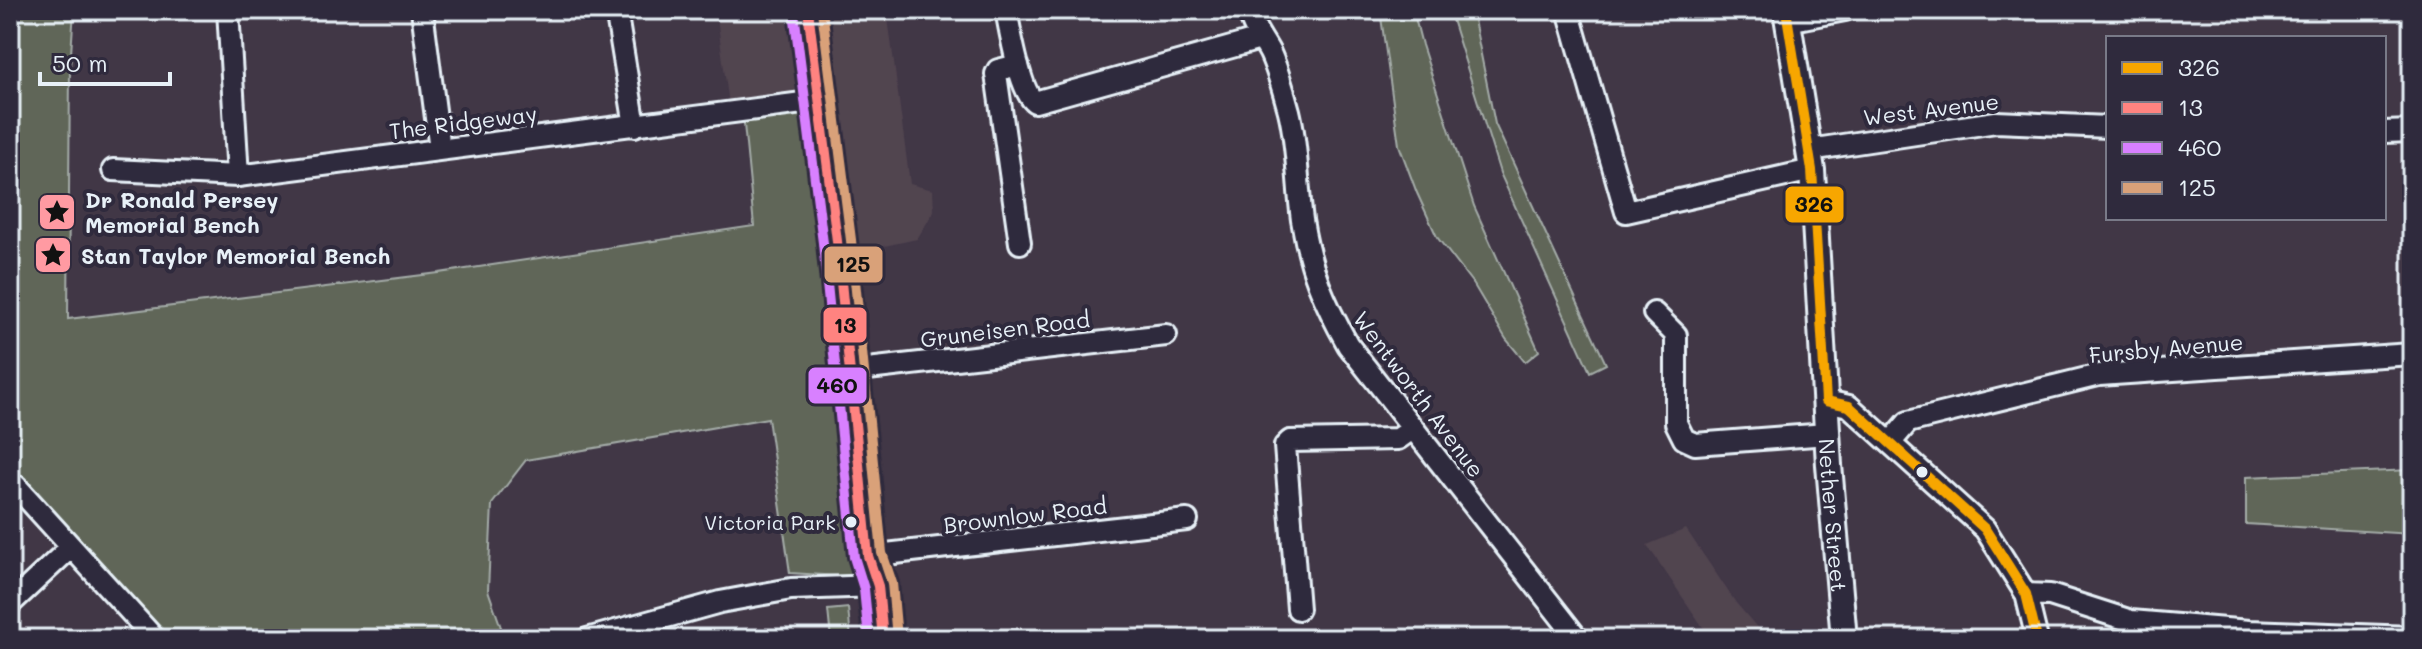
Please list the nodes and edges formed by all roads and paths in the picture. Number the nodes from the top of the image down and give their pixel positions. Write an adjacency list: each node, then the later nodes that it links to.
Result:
1 (228, 10): 20 (street)
2 (422, 10): 17 (street)
3 (616, 10): 13 (street)
4 (808, 10): 12 (main road)
5 (1006, 10): 11 (street)
6 (1248, 10): 10 (street, Wentworth Avenue)
7 (1568, 10): 18 (street, West Avenue)
8 (1845, 10): 9 (street)
9 (1787, 16): 18 (street, Nether Street)
10 (1260, 39): 11 (street); 27 (street, Wentworth Avenue)
11 (1018, 65): 21 (street)
12 (818, 101): 13 (street, The Ridgeway); 25 (main road)
13 (635, 126): 17 (street, The Ridgeway)
14 (2106, 127): 18 (street, West Avenue)
15 (2412, 131): 16 (street)
16 (2386, 132)
17 (440, 149): 20 (street, The Ridgeway)
18 (1810, 160): 26 (street, Nether Street)
19 (113, 170): 20 (street, The Ridgeway)
20 (238, 176)
21 (1020, 243)
22 (1654, 313): 28 (street)
23 (1166, 335): 25 (street, Gruneisen Road)
24 (2412, 354): 29 (street, Fursby Avenue)
25 (850, 371): 33 (main road)
26 (1826, 401): 28 (street, Nether Street); 29 (street)
27 (1412, 429): 36 (street); 42 (street, Wentworth Avenue)
28 (1827, 434): 43 (street, Nether Street)
29 (1891, 442): 34 (street)
30 (10, 484): 32 (street)
31 (1187, 520): 33 (street, Brownlow Road)
32 (70, 548): 35 (street); 39 (street)
33 (873, 571): 40 (street, Brownlow Road); 41 (main road)
34 (2026, 594): 37 (street); 44 (street)
35 (10, 604)
36 (1298, 609)
37 (2249, 635): 38 (street)
38 (2412, 637)
39 (155, 639)
40 (587, 639)
41 (883, 639)
42 (1578, 639)
43 (1844, 639)
44 (2037, 639)

